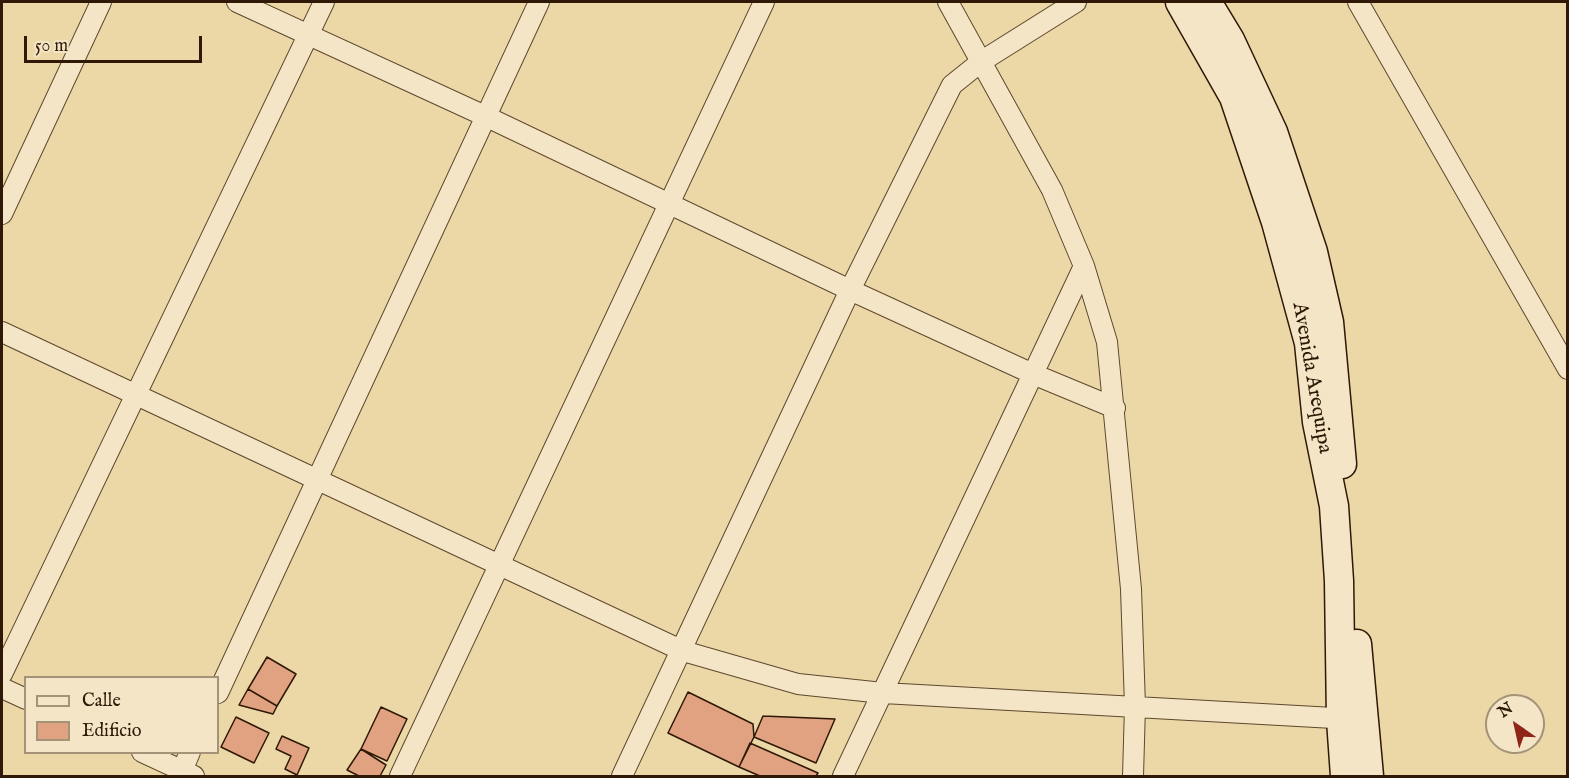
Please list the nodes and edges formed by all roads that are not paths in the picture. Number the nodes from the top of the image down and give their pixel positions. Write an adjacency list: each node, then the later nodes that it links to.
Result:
1 (101, 2): 15 (street)
2 (237, 2): 11 (street)
3 (324, 2): 11 (street)
4 (539, 2): 13 (street)
5 (764, 2): 14 (street)
6 (948, 2): 12 (street)
7 (1076, 2): 12 (street)
8 (1180, 2): 32 (street, Avenida Arequipa)
9 (1208, 2): 32 (street, Avenida Arequipa)
10 (1358, 2): 19 (street)
11 (308, 34): 13 (street); 21 (street)
12 (982, 61): 16 (street); 17 (street)
13 (485, 116): 14 (street); 23 (street)
14 (669, 204): 17 (street); 24 (street)
15 (2, 214)
16 (1084, 266): 20 (street); 22 (street)
17 (850, 290): 20 (street); 25 (street)
18 (2, 332): 21 (street)
19 (1568, 369)
20 (1032, 374): 22 (street); 29 (street)
21 (136, 395): 23 (street); 26 (street)
22 (1115, 408): 31 (street)
23 (316, 480): 24 (street); 28 (street)
24 (500, 566): 25 (street); 36 (street)
25 (683, 651): 29 (street); 37 (street)
26 (2, 674)
27 (2, 688): 30 (street)
28 (219, 691)
29 (884, 693): 31 (street); 38 (street)
30 (24, 698)
31 (1135, 706): 32 (street); 39 (street)
32 (1352, 719): 40 (street, Avenida Arequipa); 41 (street, Avenida Arequipa)
33 (144, 754): 35 (street)
34 (190, 754): 35 (street)
35 (188, 774)
36 (400, 777)
37 (622, 777)
38 (843, 777)
39 (1133, 777)
40 (1345, 777)
41 (1369, 777)

